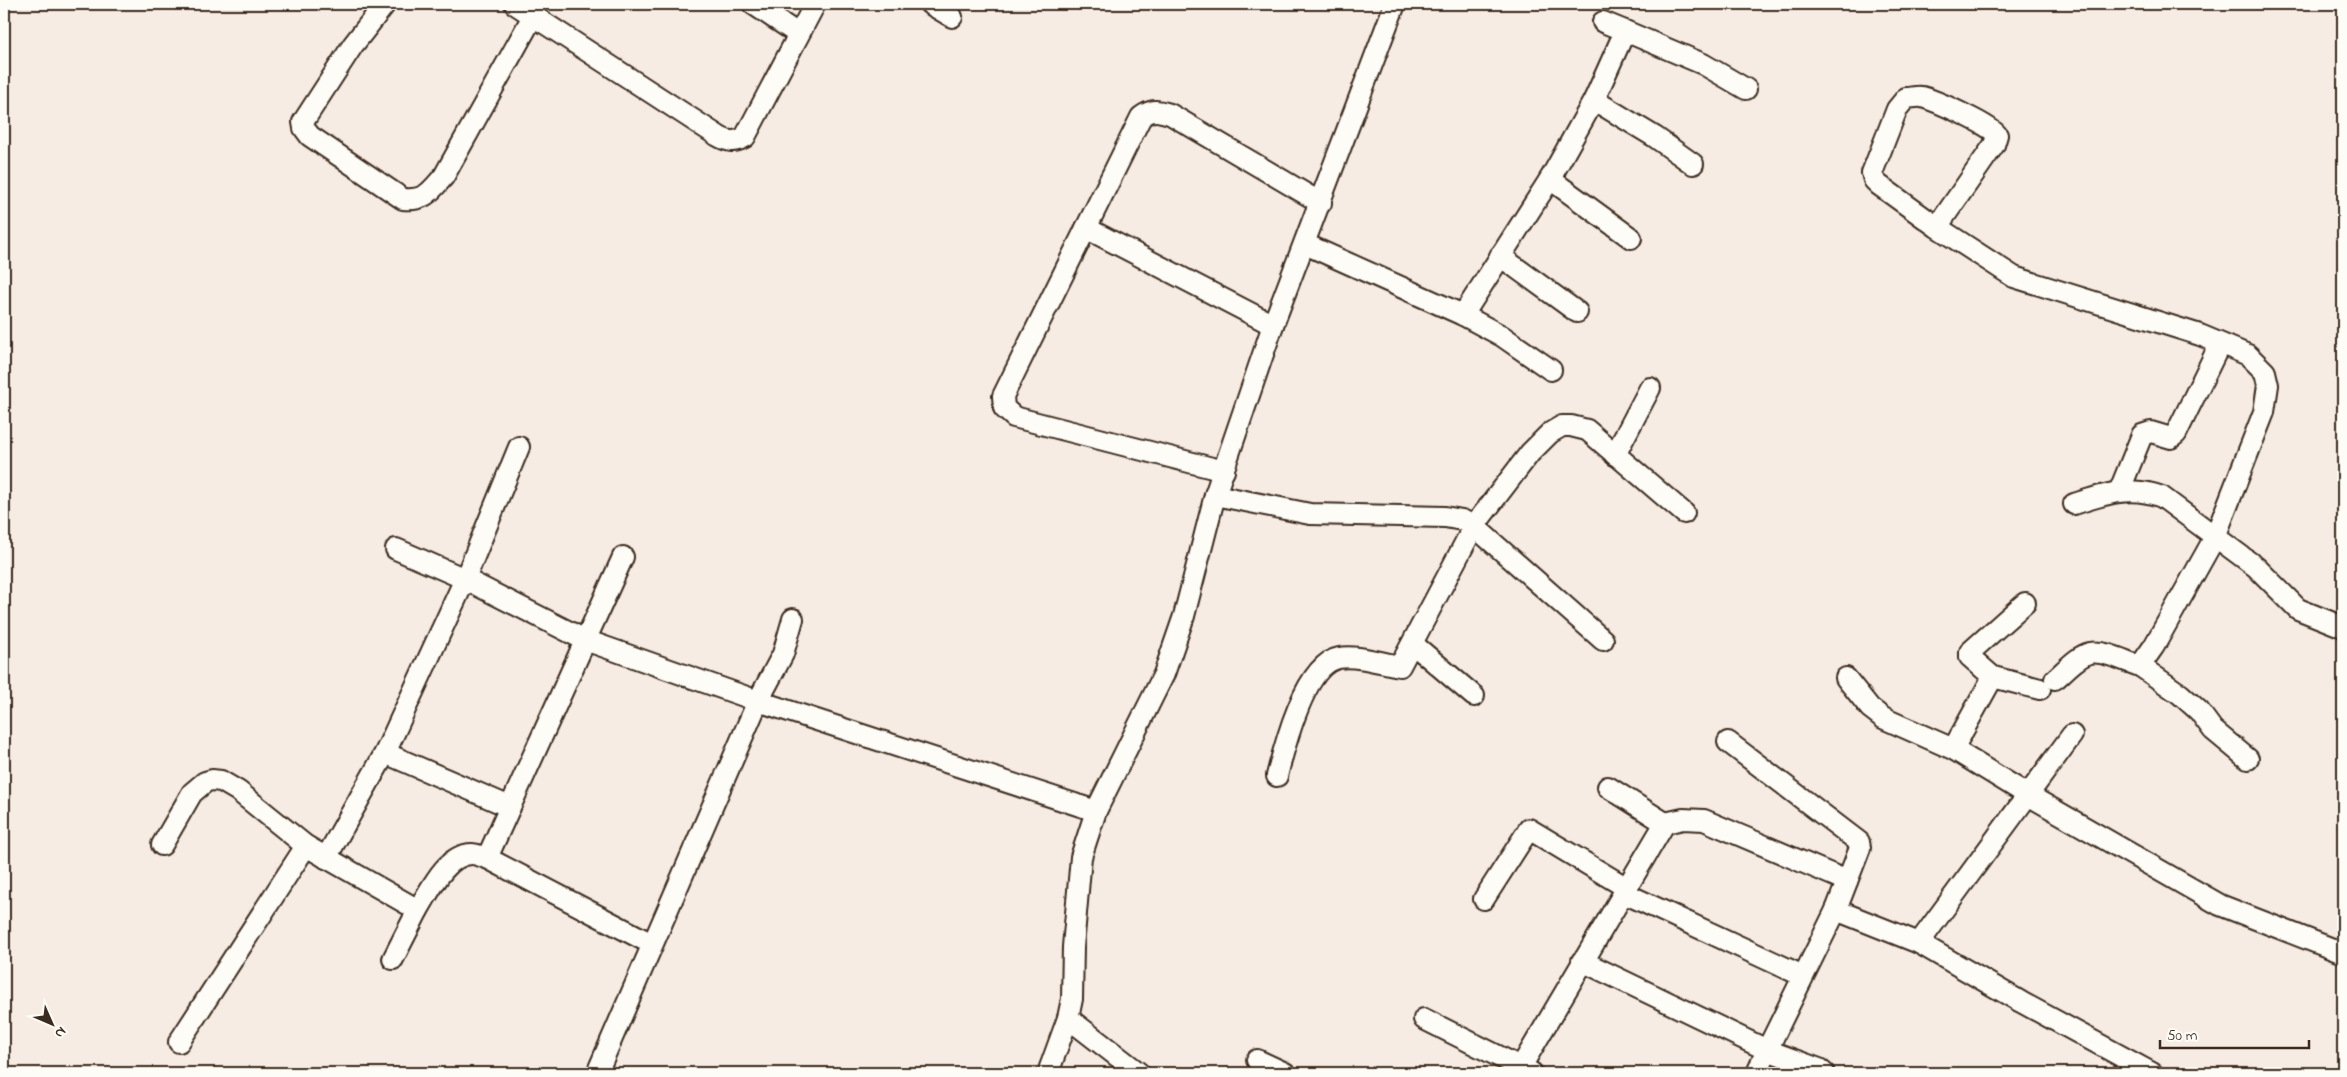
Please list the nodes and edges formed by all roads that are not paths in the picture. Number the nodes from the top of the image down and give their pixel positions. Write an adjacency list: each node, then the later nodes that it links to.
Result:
1 (385, 4): 7 (street)
2 (515, 4): 7 (street)
3 (753, 4): 11 (street)
4 (815, 4): 11 (street)
5 (930, 4): 8 (street)
6 (1395, 4): 16 (street)
7 (533, 16): 11 (street)
8 (952, 17)
9 (1603, 22): 10 (street)
10 (1624, 31): 12 (street); 13 (street)
11 (798, 34)
12 (1746, 89)
13 (1594, 100): 14 (street); 15 (street)
14 (1693, 164)
15 (1550, 179): 19 (street); 21 (street)
16 (1321, 203): 17 (street); 20 (street)
17 (1086, 228): 24 (street); 30 (street)
18 (1937, 228): 18 (street); 25 (street)
19 (1631, 238)
20 (1305, 244): 23 (street); 24 (street)
21 (1500, 256): 22 (street); 23 (street)
22 (1577, 312)
23 (1464, 315): 26 (street)
24 (1274, 325): 30 (street)
25 (2220, 344): 31 (street); 36 (street)
26 (1551, 370)
27 (1650, 388): 29 (street)
28 (520, 447): 39 (street)
29 (1615, 455): 34 (street); 35 (street)
30 (1224, 471): 32 (street)
31 (2119, 492): 33 (street); 36 (street)
32 (1215, 495): 35 (street); 60 (street)
33 (2074, 504)
34 (1684, 513)
35 (1474, 526): 44 (street); 45 (street)
36 (2215, 537): 42 (street); 46 (street)
37 (396, 548): 39 (street)
38 (623, 557): 43 (street)
39 (465, 579): 43 (street); 54 (street)
40 (2025, 603): 47 (street)
41 (793, 619): 50 (street)
42 (2343, 627)
43 (585, 640): 50 (street); 59 (street)
44 (1603, 640)
45 (1413, 644): 49 (street); 56 (street)
46 (2140, 666): 47 (street); 55 (street)
47 (1993, 677): 53 (street)
48 (1846, 678): 53 (street)
49 (1474, 696)
50 (758, 701): 60 (street); 72 (street)
51 (2072, 735): 58 (street)
52 (1728, 742): 66 (street)
53 (1953, 749): 58 (street)
54 (385, 753): 59 (street); 64 (street)
55 (2248, 759)
56 (1277, 776)
57 (1608, 787): 61 (street)
58 (2028, 795): 71 (street); 73 (street)
59 (510, 807): 65 (street)
60 (1096, 812): 77 (street)
61 (1665, 823): 66 (street); 67 (street)
62 (162, 845): 63 (street)
63 (306, 846): 64 (street); 79 (street)
64 (326, 858): 69 (street)
65 (487, 858): 69 (street); 72 (street)
66 (1847, 881): 70 (street)
67 (1626, 890): 68 (street); 75 (street); 76 (street)
68 (1484, 899)
69 (418, 910): 74 (street)
70 (1836, 910): 71 (street); 76 (street)
71 (1919, 943): 89 (street)
72 (652, 944): 83 (street)
73 (2343, 953)
74 (393, 959)
75 (1582, 960): 80 (street); 82 (street)
76 (1804, 976): 80 (street)
77 (1068, 1018): 84 (street); 85 (street)
78 (1424, 1019): 82 (street)
79 (179, 1042)
80 (1767, 1050): 87 (street); 88 (street)
81 (1257, 1060): 86 (street)
82 (1527, 1070)
83 (597, 1073)
84 (1048, 1073)
85 (1139, 1073)
86 (1285, 1073)
87 (1757, 1073)
88 (1824, 1073)
89 (2152, 1073)

